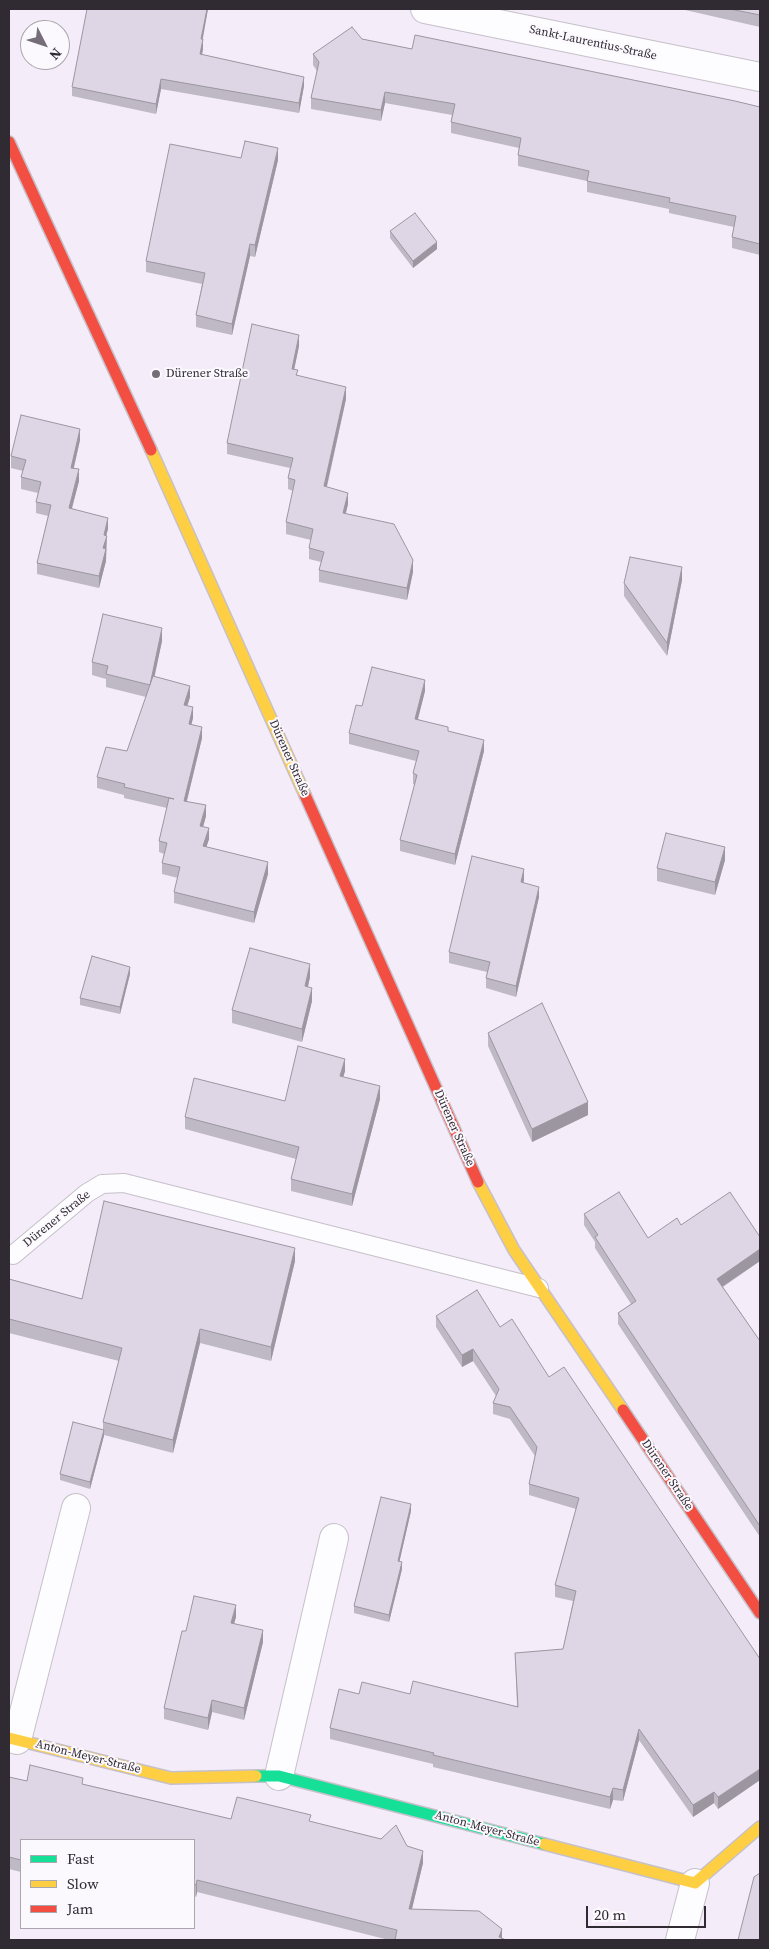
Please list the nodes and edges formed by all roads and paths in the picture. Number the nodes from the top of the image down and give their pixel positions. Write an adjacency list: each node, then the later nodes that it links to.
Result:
1 (425, 9): 2 (street, Sankt-Laurentius-Straße)
2 (760, 77)
3 (9, 142): 5 (street, Dürener Straße)
4 (13, 1255): 5 (lane, Dürener Straße)
5 (539, 1288): 8 (street, Dürener Straße)
6 (76, 1508): 9 (street, Anton-Meyer-Straße)
7 (334, 1538): 10 (street)
8 (760, 1613)
9 (13, 1739): 10 (street, Anton-Meyer-Straße)
10 (279, 1776): 12 (street, Anton-Meyer-Straße)
11 (760, 1827): 12 (street)
12 (695, 1883): 13 (street)
13 (680, 1940)

